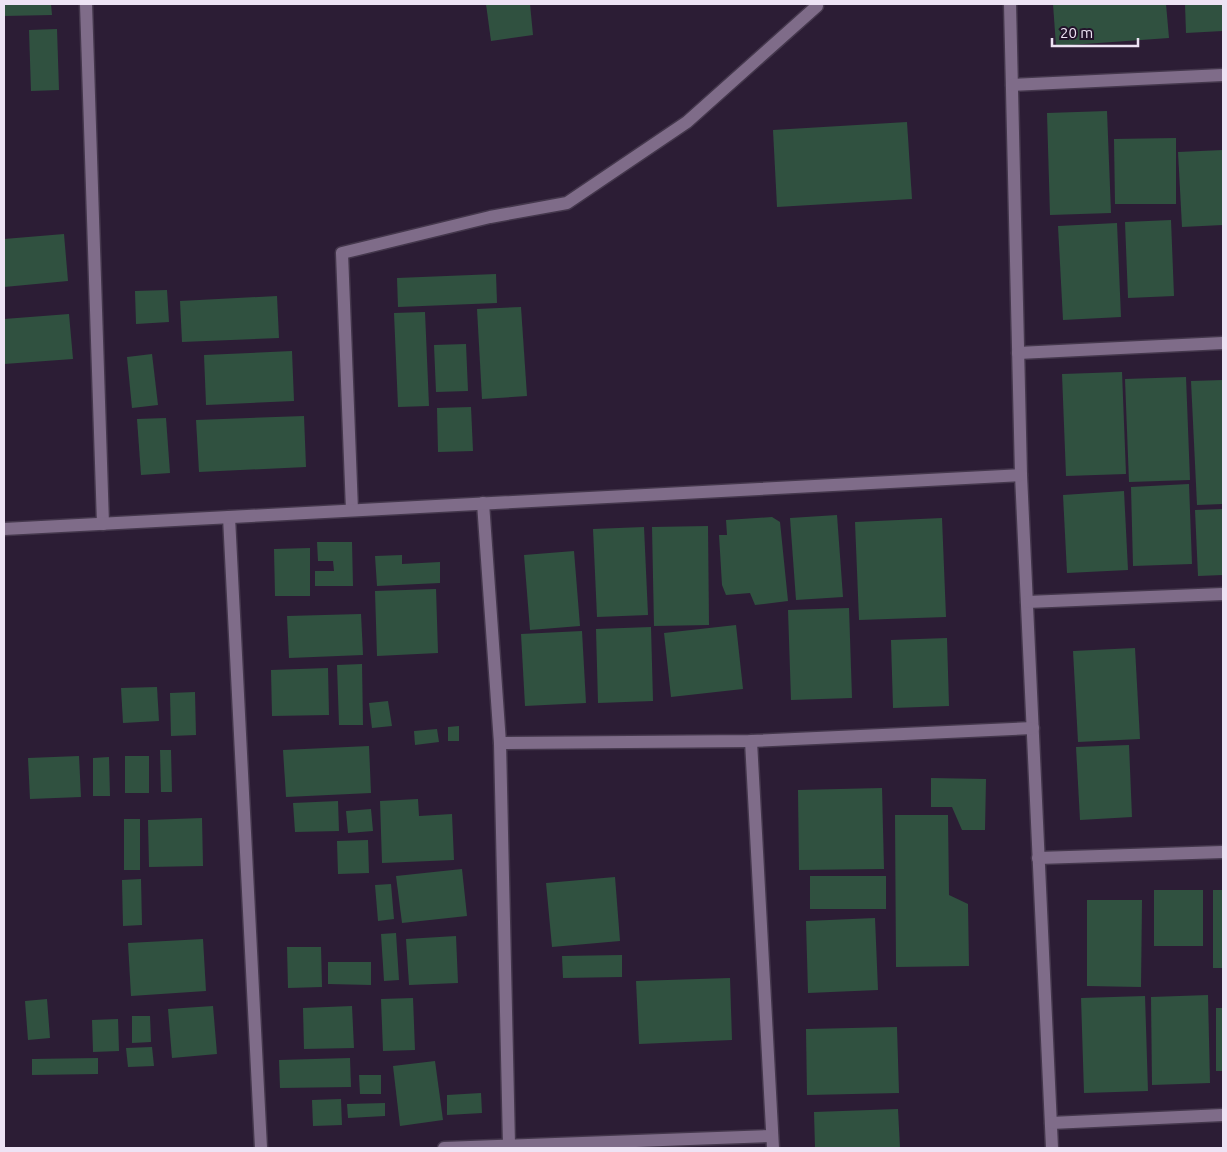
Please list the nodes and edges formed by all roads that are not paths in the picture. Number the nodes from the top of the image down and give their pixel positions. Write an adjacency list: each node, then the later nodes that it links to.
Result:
1 (86, 4): 12 (street)
2 (1010, 4): 5 (street)
3 (816, 6): 10 (street)
4 (1223, 75): 5 (street)
5 (1012, 85): 7 (street)
6 (1223, 343): 7 (street)
7 (1018, 353): 8 (street)
8 (1021, 474): 9 (street); 15 (street)
9 (483, 503): 10 (street); 18 (street)
10 (352, 510): 11 (street)
11 (229, 517): 12 (street); 25 (street)
12 (103, 524): 13 (street)
13 (4, 529)
14 (1223, 594): 15 (street)
15 (1027, 602): 16 (street)
16 (1033, 728): 17 (street); 20 (street)
17 (752, 741): 18 (street); 23 (street)
18 (500, 743): 24 (street)
19 (1223, 852): 20 (street)
20 (1038, 858): 22 (street)
21 (1223, 1115): 22 (street)
22 (1051, 1122): 27 (street)
23 (772, 1142): 24 (street)
24 (510, 1145): 26 (street)
25 (261, 1148)
26 (444, 1148)
27 (1052, 1148)

